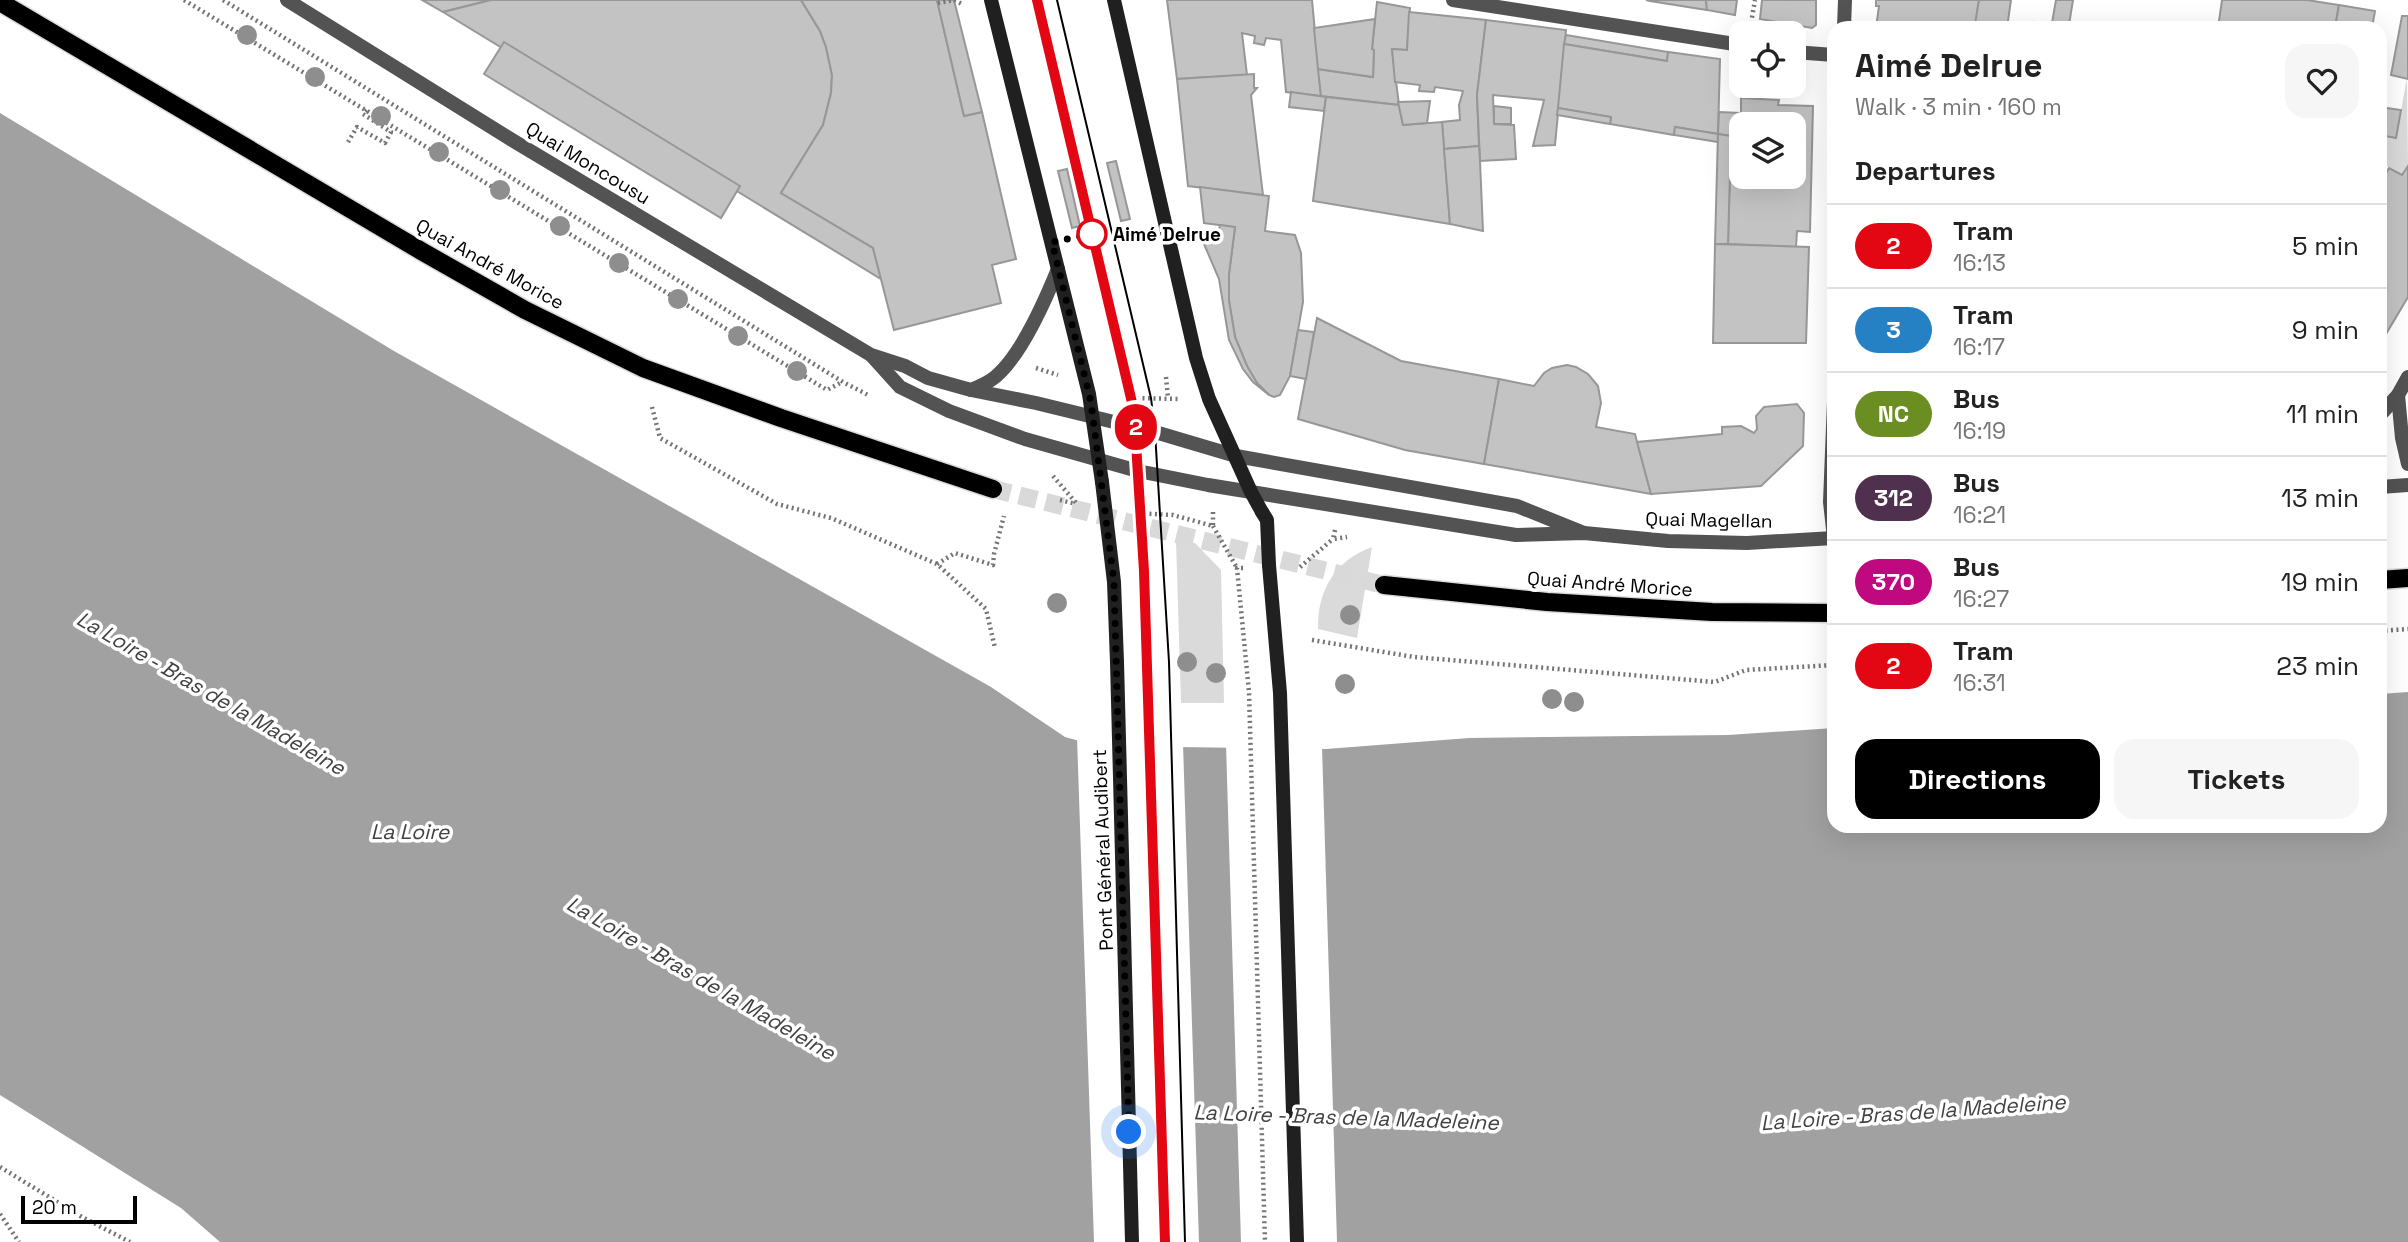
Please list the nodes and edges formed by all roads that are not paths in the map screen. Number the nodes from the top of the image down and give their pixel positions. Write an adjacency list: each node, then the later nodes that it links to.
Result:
1 (287, 0): 12 (street, Quai Moncousu)
2 (991, 0): 11 (main road, Pont Général Audibert)
3 (1114, 0): 18 (main road)
4 (1453, 0): 8 (street)
5 (1845, 0): 7 (street)
6 (0, 2): 23 (main road, Quai André Morice)
7 (1844, 21)
8 (1729, 43)
9 (1806, 53): 10 (street)
10 (1827, 54)
11 (1058, 269): 14 (street); 17 (main road, Pont Général Audibert)
12 (871, 355): 14 (street, Quai Moncousu); 19 (street, Quai Moncousu)
13 (2408, 377): 15 (street)
14 (971, 390): 17 (street, Quai Moncousu)
15 (2398, 395): 16 (street); 20 (street)
16 (2387, 407)
17 (1093, 418): 18 (street, Quai Moncousu); 19 (main road, Pont Général Audibert)
18 (1236, 456): 24 (main road); 25 (street, Quai Magellan)
19 (1100, 459): 24 (street, Quai Moncousu); 31 (main road, Pont Général Audibert, bridge)
20 (2408, 464)
21 (2408, 485): 22 (street)
22 (2387, 486)
23 (993, 489)
24 (1251, 492): 25 (street, Quai Magellan); 32 (main road, bridge)
25 (1584, 533): 26 (street, Quai Magellan)
26 (1827, 538)
27 (2408, 578): 28 (main road)
28 (2387, 580)
29 (1384, 585): 30 (main road, Quai André Morice)
30 (1827, 613)
31 (1132, 1242)
32 (1297, 1242)

